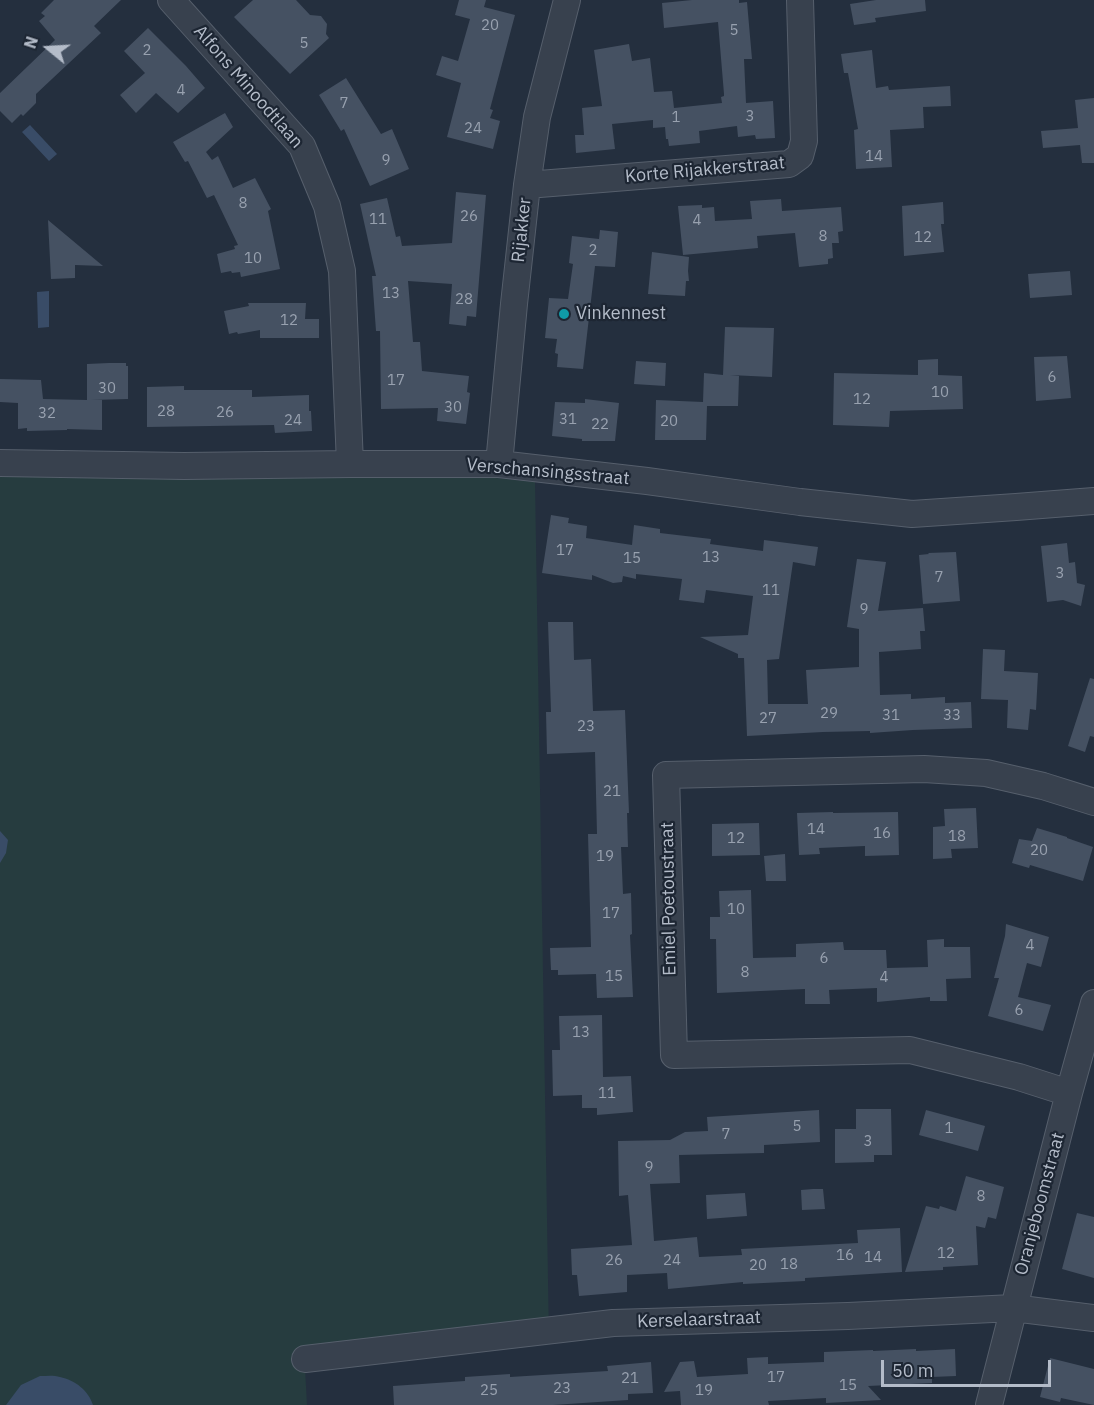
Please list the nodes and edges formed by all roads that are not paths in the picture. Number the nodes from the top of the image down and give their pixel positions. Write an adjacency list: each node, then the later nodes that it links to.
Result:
1 (171, 0): 6 (street, Alfons Minoodtlaan)
2 (567, 0): 4 (street, Rijakker)
3 (801, 1): 4 (street, Korte Rijakkerstraat)
4 (527, 184): 7 (street, Rijakker)
5 (0, 463): 6 (street, Verschansingsstraat)
6 (350, 464): 7 (street, Verschansingsstraat)
7 (499, 464): 8 (street, Verschansingsstraat)
8 (1094, 501)
9 (1094, 802): 11 (street, Emiel Poetoustraat)
10 (1094, 1003): 11 (street, Oranjeboomstraat)
11 (1069, 1093): 12 (street, Oranjeboomstraat)
12 (1013, 1308): 13 (street, Kerselaarstraat); 14 (street, Kerselaarstraat); 15 (street, Oranjeboomstraat)
13 (1094, 1318)
14 (305, 1359)
15 (989, 1405)

